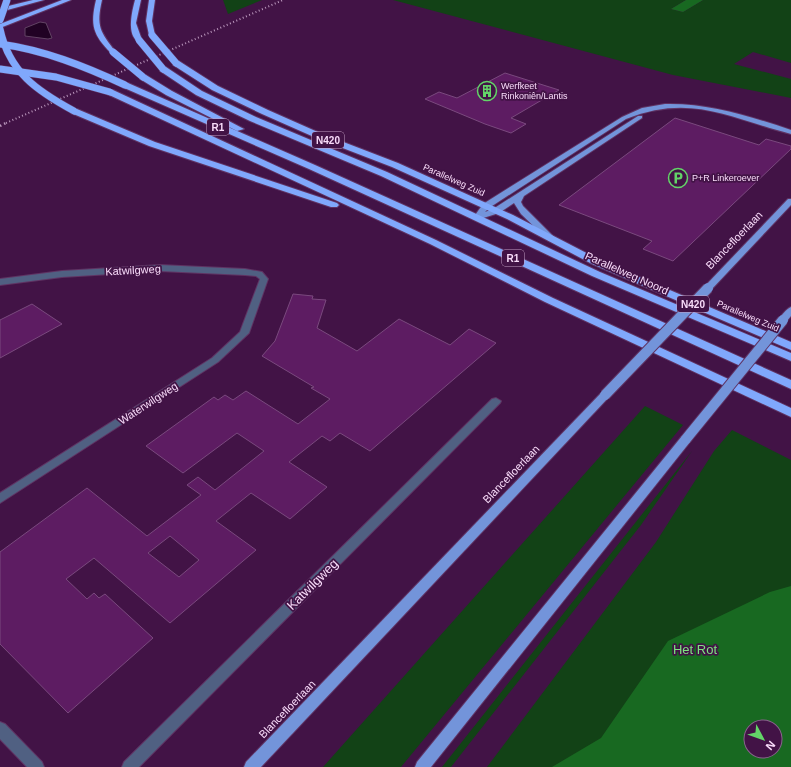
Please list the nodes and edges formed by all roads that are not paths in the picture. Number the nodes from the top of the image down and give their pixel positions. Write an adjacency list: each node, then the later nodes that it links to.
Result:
1 (7, 0): 10 (highway, bridge)
2 (41, 0): 8 (highway)
3 (68, 0): 11 (highway)
4 (99, 0): 17 (highway, bridge)
5 (147, 0): 9 (highway)
6 (152, 0): 9 (highway, Parallelweg Zuid / N420)
7 (135, 2): 22 (highway, N420, bridge)
8 (0, 10)
9 (149, 11): 20 (highway, Parallelweg Zuid / N420, bridge)
10 (0, 20)
11 (0, 26)
12 (0, 29): 23 (highway, bridge)
13 (0, 44): 17 (highway, R1, bridge)
14 (0, 68): 23 (highway, R1, bridge)
15 (791, 132): 20 (main road)
16 (791, 135): 18 (main road)
17 (312, 167): 30 (highway, R1)
18 (521, 195): 21 (main road); 24 (main road)
19 (791, 201): 37 (main road, Blancefloerlaan, bridge)
20 (486, 206): 21 (highway, Parallelweg Zuid / N420); 22 (main road)
21 (496, 211): 22 (main road); 24 (highway, Parallelweg Zuid / N420)
22 (477, 218): 29 (highway, Parallelweg Noord / N420)
23 (385, 220): 32 (highway, R1)
24 (552, 239): 28 (highway, Parallelweg Zuid / N420)
25 (264, 279): 26 (street, Katwilgweg); 33 (street, Waterwilgweg)
26 (0, 282)
27 (791, 310): 38 (main road, bridge)
28 (791, 346)
29 (791, 357)
30 (791, 385)
31 (496, 401): 36 (street, Katwilgweg)
32 (791, 413)
33 (0, 499)
34 (0, 729): 35 (street)
35 (37, 767)
36 (129, 767)
37 (251, 767)
38 (422, 767)

